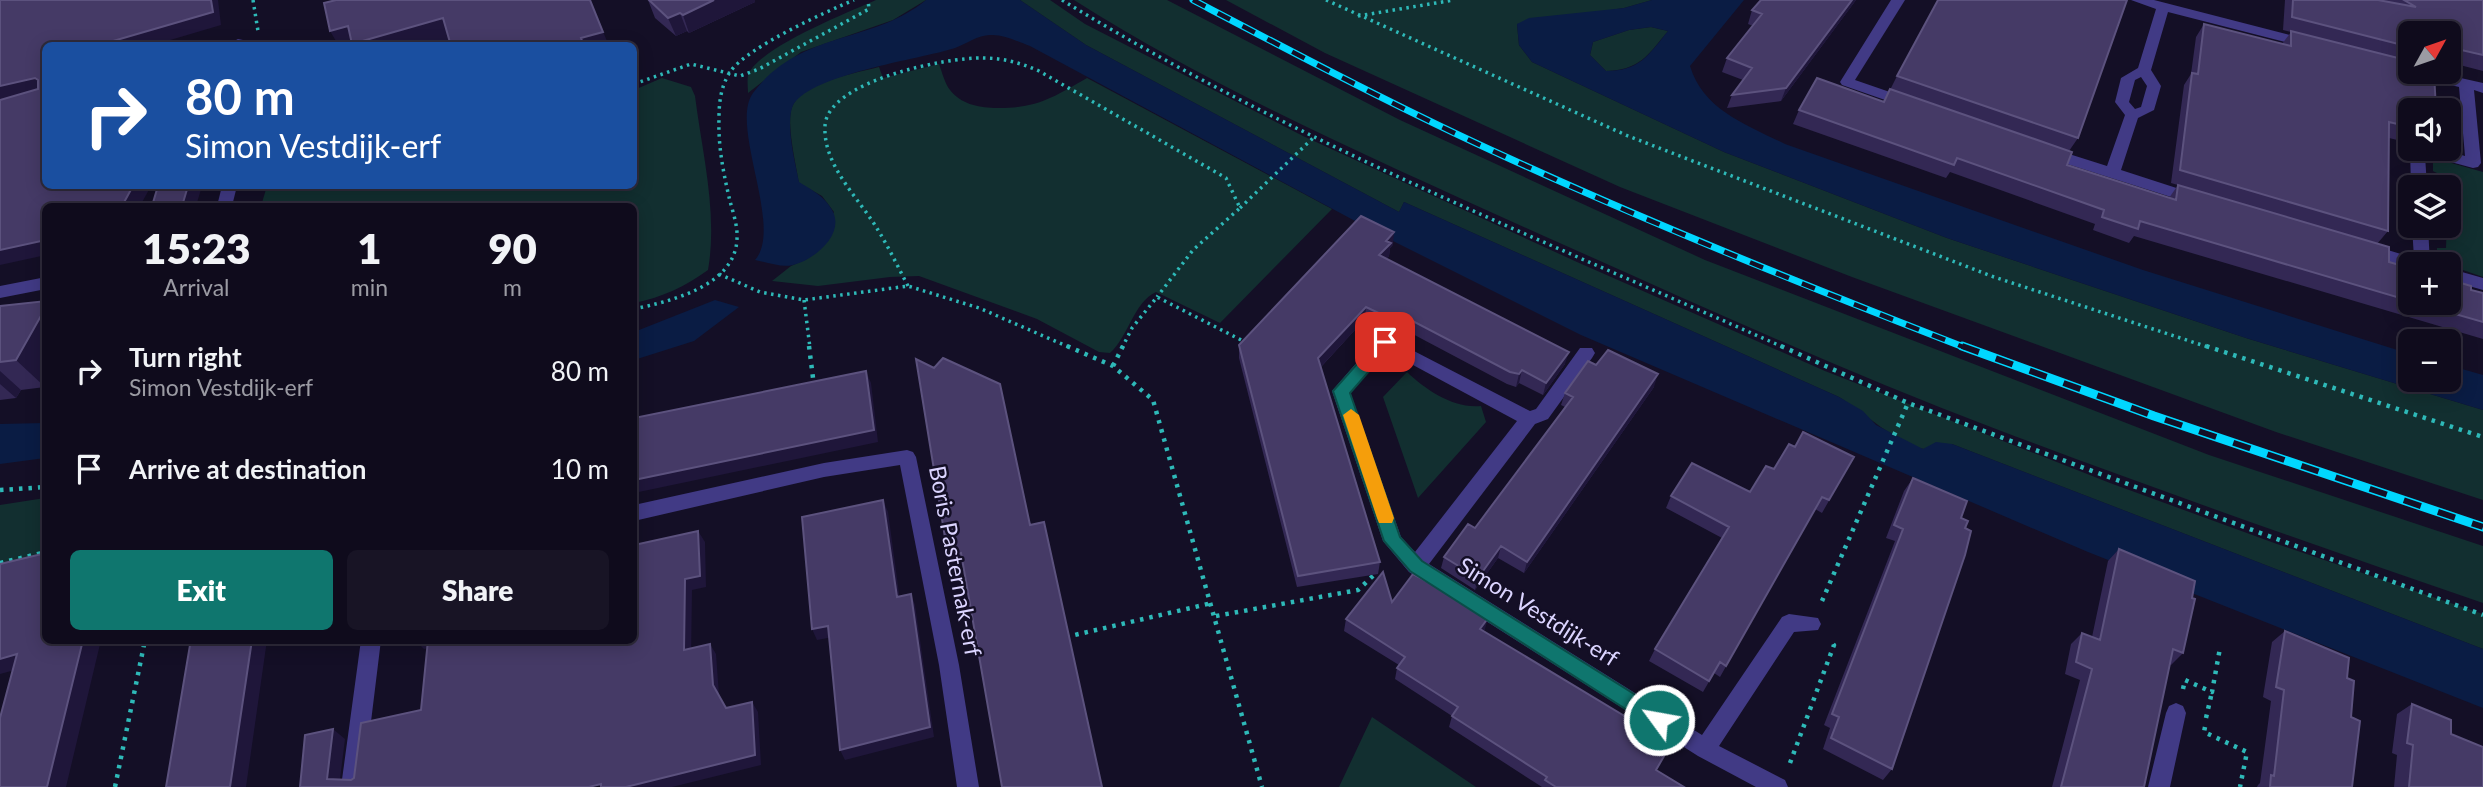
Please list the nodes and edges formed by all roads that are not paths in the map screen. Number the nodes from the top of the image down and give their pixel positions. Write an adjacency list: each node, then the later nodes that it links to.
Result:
1 (1898, 0): 11 (street)
2 (2138, 0): 4 (street)
3 (2204, 0): 5 (street)
4 (2162, 7): 5 (street); 7 (street)
5 (2202, 17): 6 (street)
6 (2328, 49)
7 (2144, 70): 12 (street); 12 (street)
8 (2461, 83): 9 (street)
9 (2466, 84): 10 (street); 15 (street)
10 (2483, 88)
11 (1924, 109)
12 (2132, 115): 16 (street)
13 (2038, 148): 16 (street)
14 (2461, 159): 15 (street)
15 (2478, 164)
16 (2112, 174): 17 (street)
17 (2204, 202)
18 (2349, 245): 19 (street)
19 (2398, 259)
20 (2461, 278): 21 (street)
21 (2483, 284)
22 (42, 285): 23 (street)
23 (0, 292)
24 (1586, 353): 25 (street, Simon Vestdijk-erf)
25 (1529, 419): 27 (street, Simon Vestdijk-erf); 27 (street, Simon Vestdijk-erf)
26 (637, 512): 33 (street, Boris Pasternak-erf)
27 (1416, 566): 31 (street, Simon Vestdijk-erf)
28 (1811, 624): 31 (street)
29 (370, 644): 34 (street)
30 (2176, 713): 35 (street)
31 (1704, 748): 32 (street, Simon Vestdijk-erf)
32 (1781, 780)
33 (966, 786)
34 (352, 787)
35 (2159, 787)

